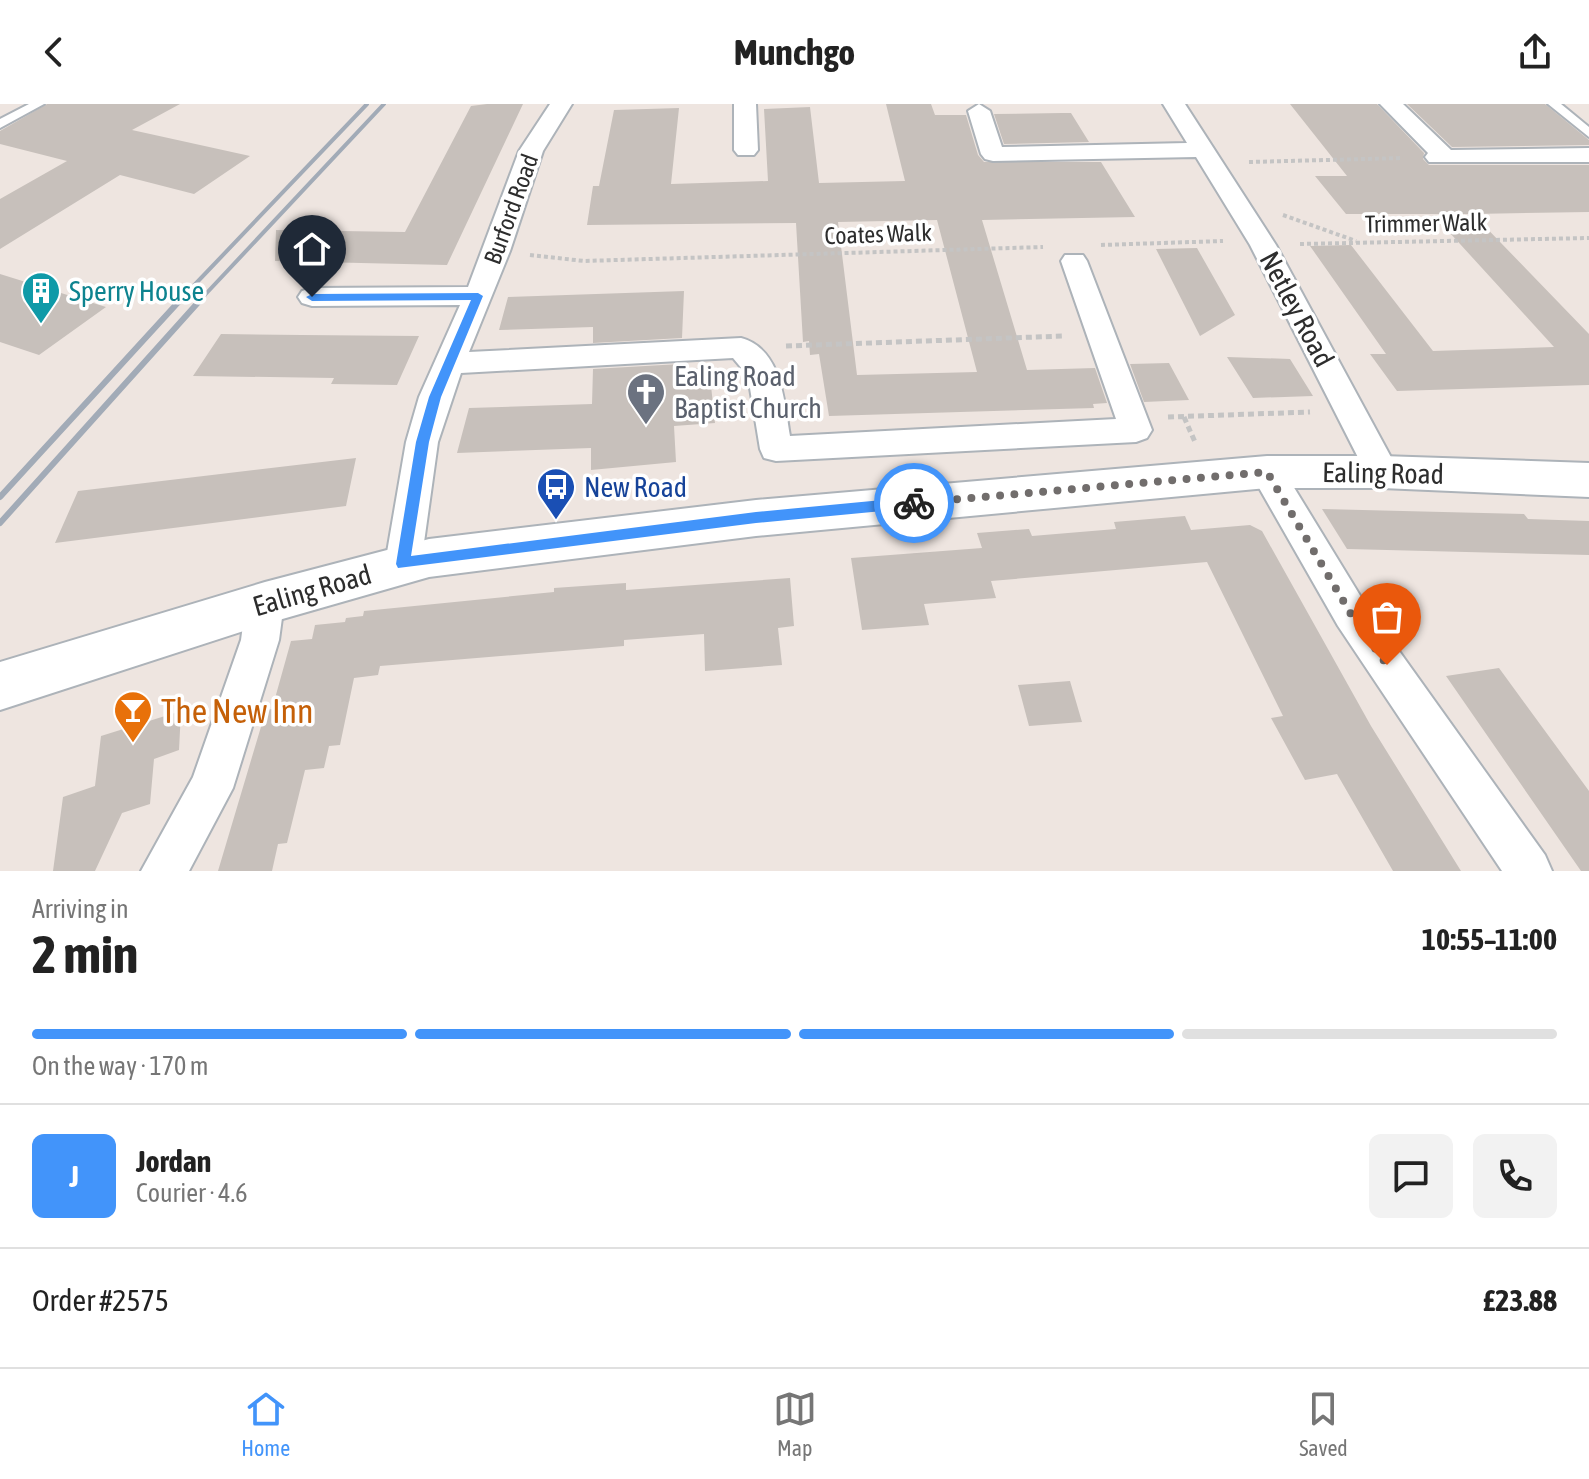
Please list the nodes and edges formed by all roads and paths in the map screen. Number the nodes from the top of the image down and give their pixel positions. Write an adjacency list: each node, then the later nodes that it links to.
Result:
1 (38, 104): 8 (lane)
2 (561, 104): 20 (street, Burford Road)
3 (745, 104): 10 (street)
4 (1174, 104): 13 (street, Netley Road)
5 (1391, 104): 14 (street)
6 (1554, 104): 9 (lane)
7 (979, 111): 13 (street)
8 (0, 124)
9 (1589, 133)
10 (746, 150)
11 (1267, 155): 15 (path)
12 (1589, 155): 14 (street)
13 (1208, 156): 15 (path); 19 (street, Netley Road)
14 (1441, 157): 15 (path)
15 (1271, 161)
16 (1273, 205): 18 (path)
17 (1589, 238): 18 (path, Trimmer Walk)
18 (1360, 242): 19 (path, Trimmer Walk)
19 (1262, 243): 21 (path, Coates Walk); 30 (street, Netley Road)
20 (497, 251): 21 (path, Coates Walk); 22 (street, Burford Road)
21 (1072, 251): 24 (street)
22 (478, 296): 23 (street); 26 (street, Burford Road)
23 (312, 297)
24 (1101, 335): 25 (path); 28 (street)
25 (741, 348): 26 (street); 28 (street)
26 (450, 363): 32 (street, Burford Road)
27 (1320, 412): 28 (path)
28 (1131, 419)
29 (1267, 472): 30 (main road, Ealing Road); 32 (main road, Ealing Road); 36 (street)
30 (1382, 472): 31 (main road, Ealing Road)
31 (1589, 480)
32 (403, 564): 33 (main road, Ealing Road)
33 (265, 603): 34 (main road, Ealing Road); 35 (street)
34 (3, 685)
35 (164, 871)
36 (1529, 871)

